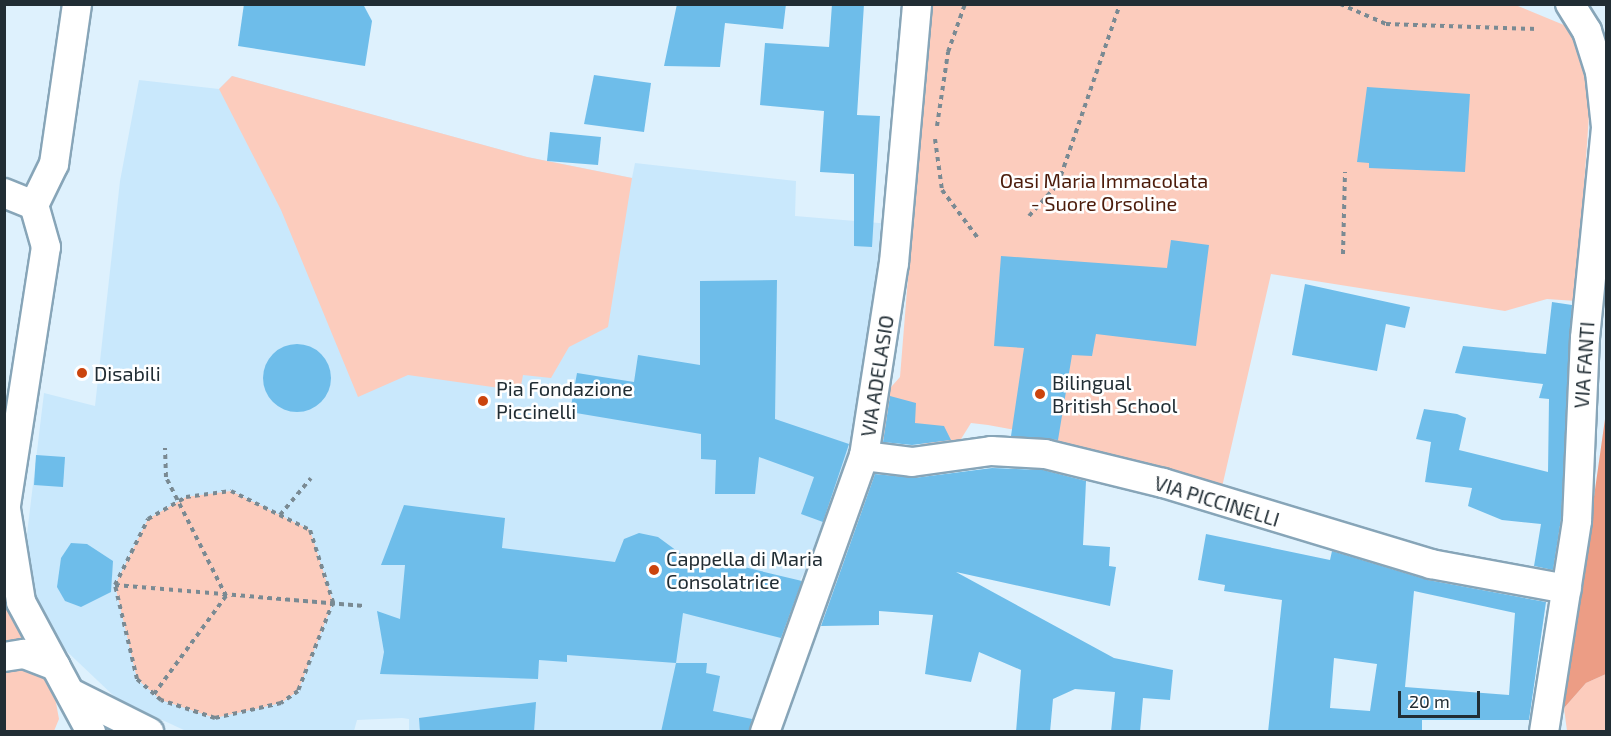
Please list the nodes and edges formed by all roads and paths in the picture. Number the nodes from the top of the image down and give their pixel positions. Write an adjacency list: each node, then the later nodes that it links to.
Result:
1 (77, 4): 10 (street)
2 (917, 4): 15 (street, VIA ADELASIO)
3 (965, 4): 12 (path)
4 (1120, 4): 11 (path)
5 (1340, 4): 7 (path)
6 (1570, 4): 21 (street, VIA FANTI)
7 (1537, 30)
8 (1345, 172): 13 (path)
9 (4, 193): 10 (street)
10 (33, 205): 18 (street)
11 (1029, 216)
12 (977, 237)
13 (1343, 254)
14 (165, 448): 17 (path)
15 (864, 456): 21 (street, VIA PICCINELLI); 32 (street, VIA ADELASIO)
16 (311, 478): 19 (path)
17 (179, 505): 19 (path); 20 (path); 22 (path)
18 (5, 513): 26 (street)
19 (280, 515): 23 (path)
20 (115, 585): 22 (path); 27 (path)
21 (1567, 589): 33 (street, VIA FANTI)
22 (226, 596): 23 (path); 27 (path)
23 (333, 602): 24 (path); 27 (path)
24 (364, 606)
25 (4, 657): 26 (street)
26 (56, 666): 28 (street)
27 (153, 694)
28 (75, 695): 29 (street); 30 (street); 31 (street)
29 (71, 732)
30 (91, 732)
31 (149, 732)
32 (765, 732)
33 (1544, 732)

